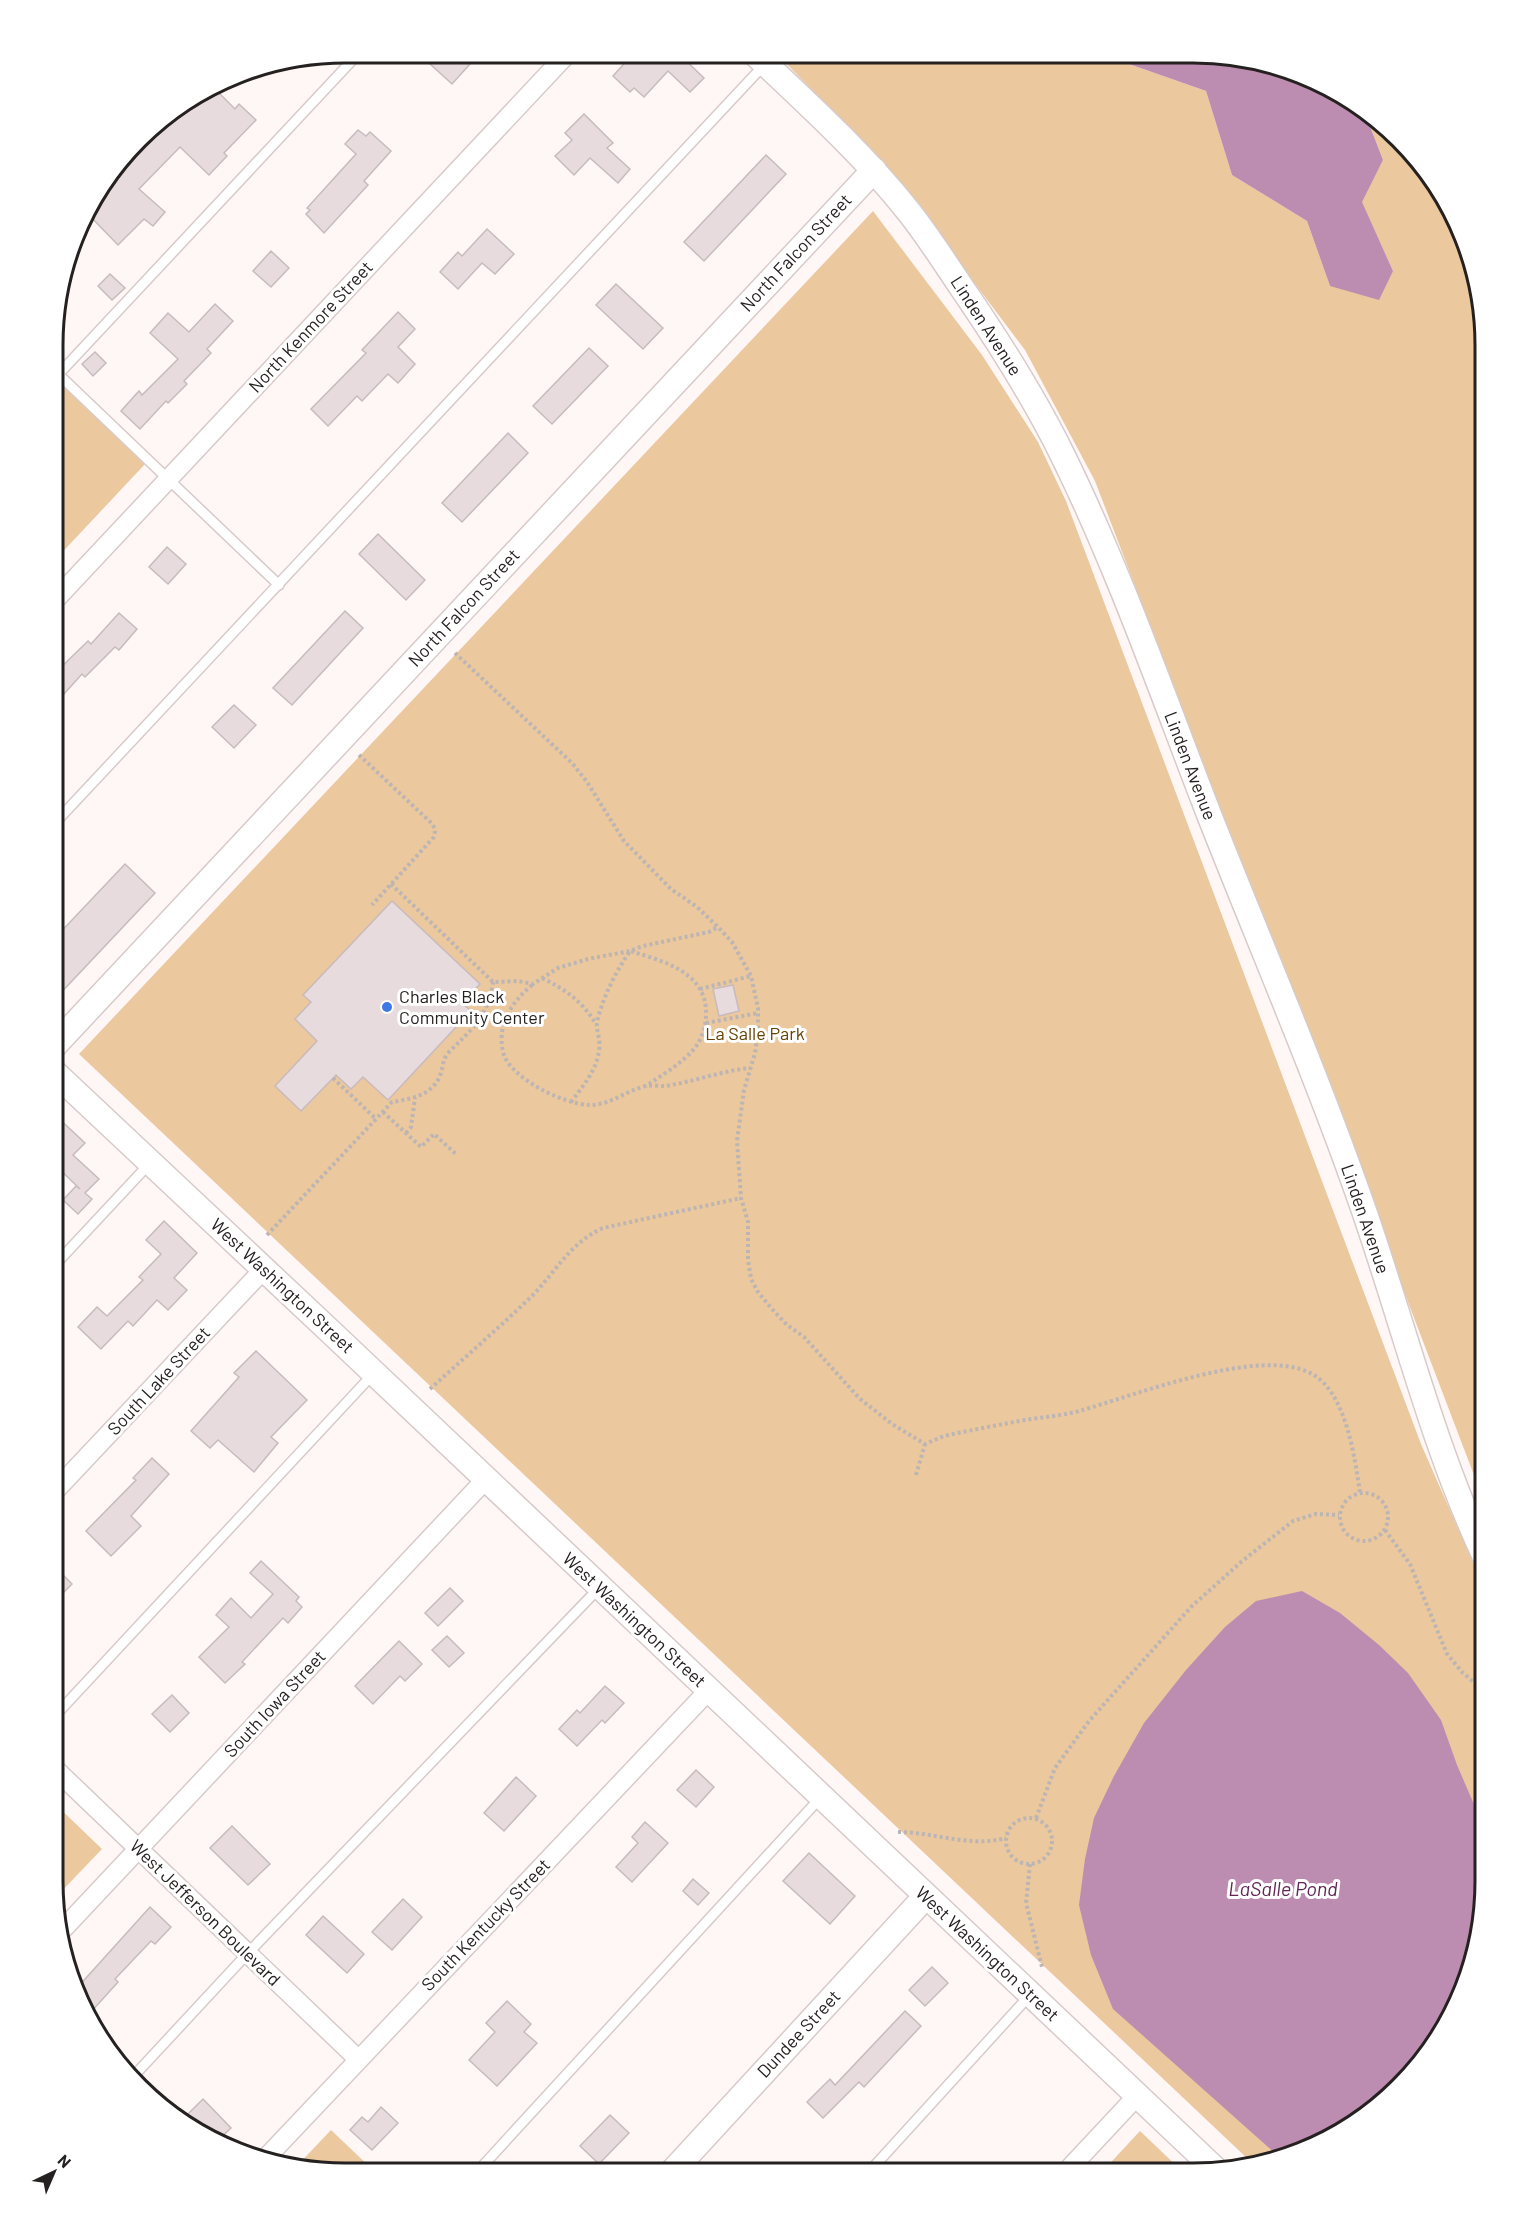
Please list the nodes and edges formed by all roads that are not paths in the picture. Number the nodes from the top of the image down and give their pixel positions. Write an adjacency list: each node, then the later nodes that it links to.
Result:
1 (349, 63): 6 (lane)
2 (559, 63): 8 (street, North Kenmore Street)
3 (756, 63): 9 (lane)
4 (764, 63): 5 (street, Linden Avenue)
5 (874, 170): 12 (street, North Falcon Street); 20 (street, Linden Avenue)
6 (63, 368)
7 (63, 381): 8 (lane)
8 (169, 479): 9 (lane); 10 (street, North Kenmore Street)
9 (279, 585): 11 (lane)
10 (63, 592)
11 (63, 814)
12 (63, 1036)
13 (63, 1080): 14 (street, West Washington Street)
14 (150, 1162): 15 (lane); 16 (street, West Washington Street)
15 (63, 1256)
16 (264, 1269): 17 (street, West Washington Street); 19 (street, South Lake Street)
17 (374, 1373): 18 (street, West Washington Street); 23 (lane)
18 (486, 1479): 21 (street, West Washington Street); 26 (street, South Iowa Street)
19 (63, 1482)
20 (1475, 1534)
21 (600, 1587): 22 (street, West Washington Street); 29 (lane)
22 (709, 1690): 25 (street, West Washington Street); 31 (street, South Kentucky Street)
23 (63, 1707)
24 (63, 1777): 26 (street, West Jefferson Boulevard)
25 (821, 1797): 27 (street, West Washington Street); 36 (lane)
26 (139, 1849): 28 (street, South Iowa Street); 29 (street, West Jefferson Boulevard)
27 (926, 1896): 30 (street, West Washington Street); 37 (street, Dundee Street)
28 (66, 1926)
29 (247, 1954): 31 (street, West Jefferson Boulevard); 32 (lane)
30 (1030, 1995): 33 (street, West Washington Street); 38 (lane)
31 (358, 2060): 34 (street, South Kentucky Street)
32 (138, 2072)
33 (1137, 2096): 35 (street, West Washington Street); 39 (street)
34 (271, 2153)
35 (1207, 2162)
36 (485, 2163)
37 (680, 2163)
38 (877, 2163)
39 (1074, 2163)

